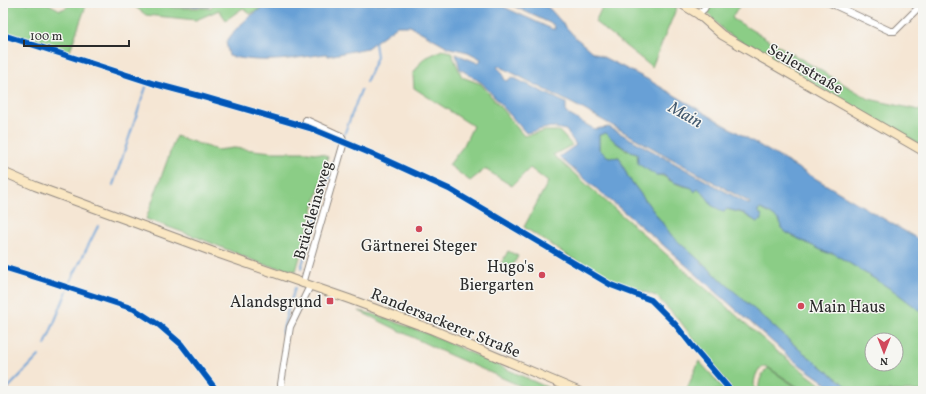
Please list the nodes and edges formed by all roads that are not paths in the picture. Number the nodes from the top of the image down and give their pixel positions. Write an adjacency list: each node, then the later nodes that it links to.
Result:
1 (680, 3): 5 (main road, Seilerstraße)
2 (707, 3): 5 (street)
3 (830, 3): 4 (street)
4 (921, 3)
5 (698, 14): 7 (main road, Seilerstraße)
6 (306, 120): 9 (street, Brückleinsweg)
7 (923, 151)
8 (3, 172): 9 (main road, Randersackerer Straße)
9 (307, 285): 10 (street, Brückleinsweg); 11 (main road, Randersackerer Straße)
10 (282, 391)
11 (578, 391)

